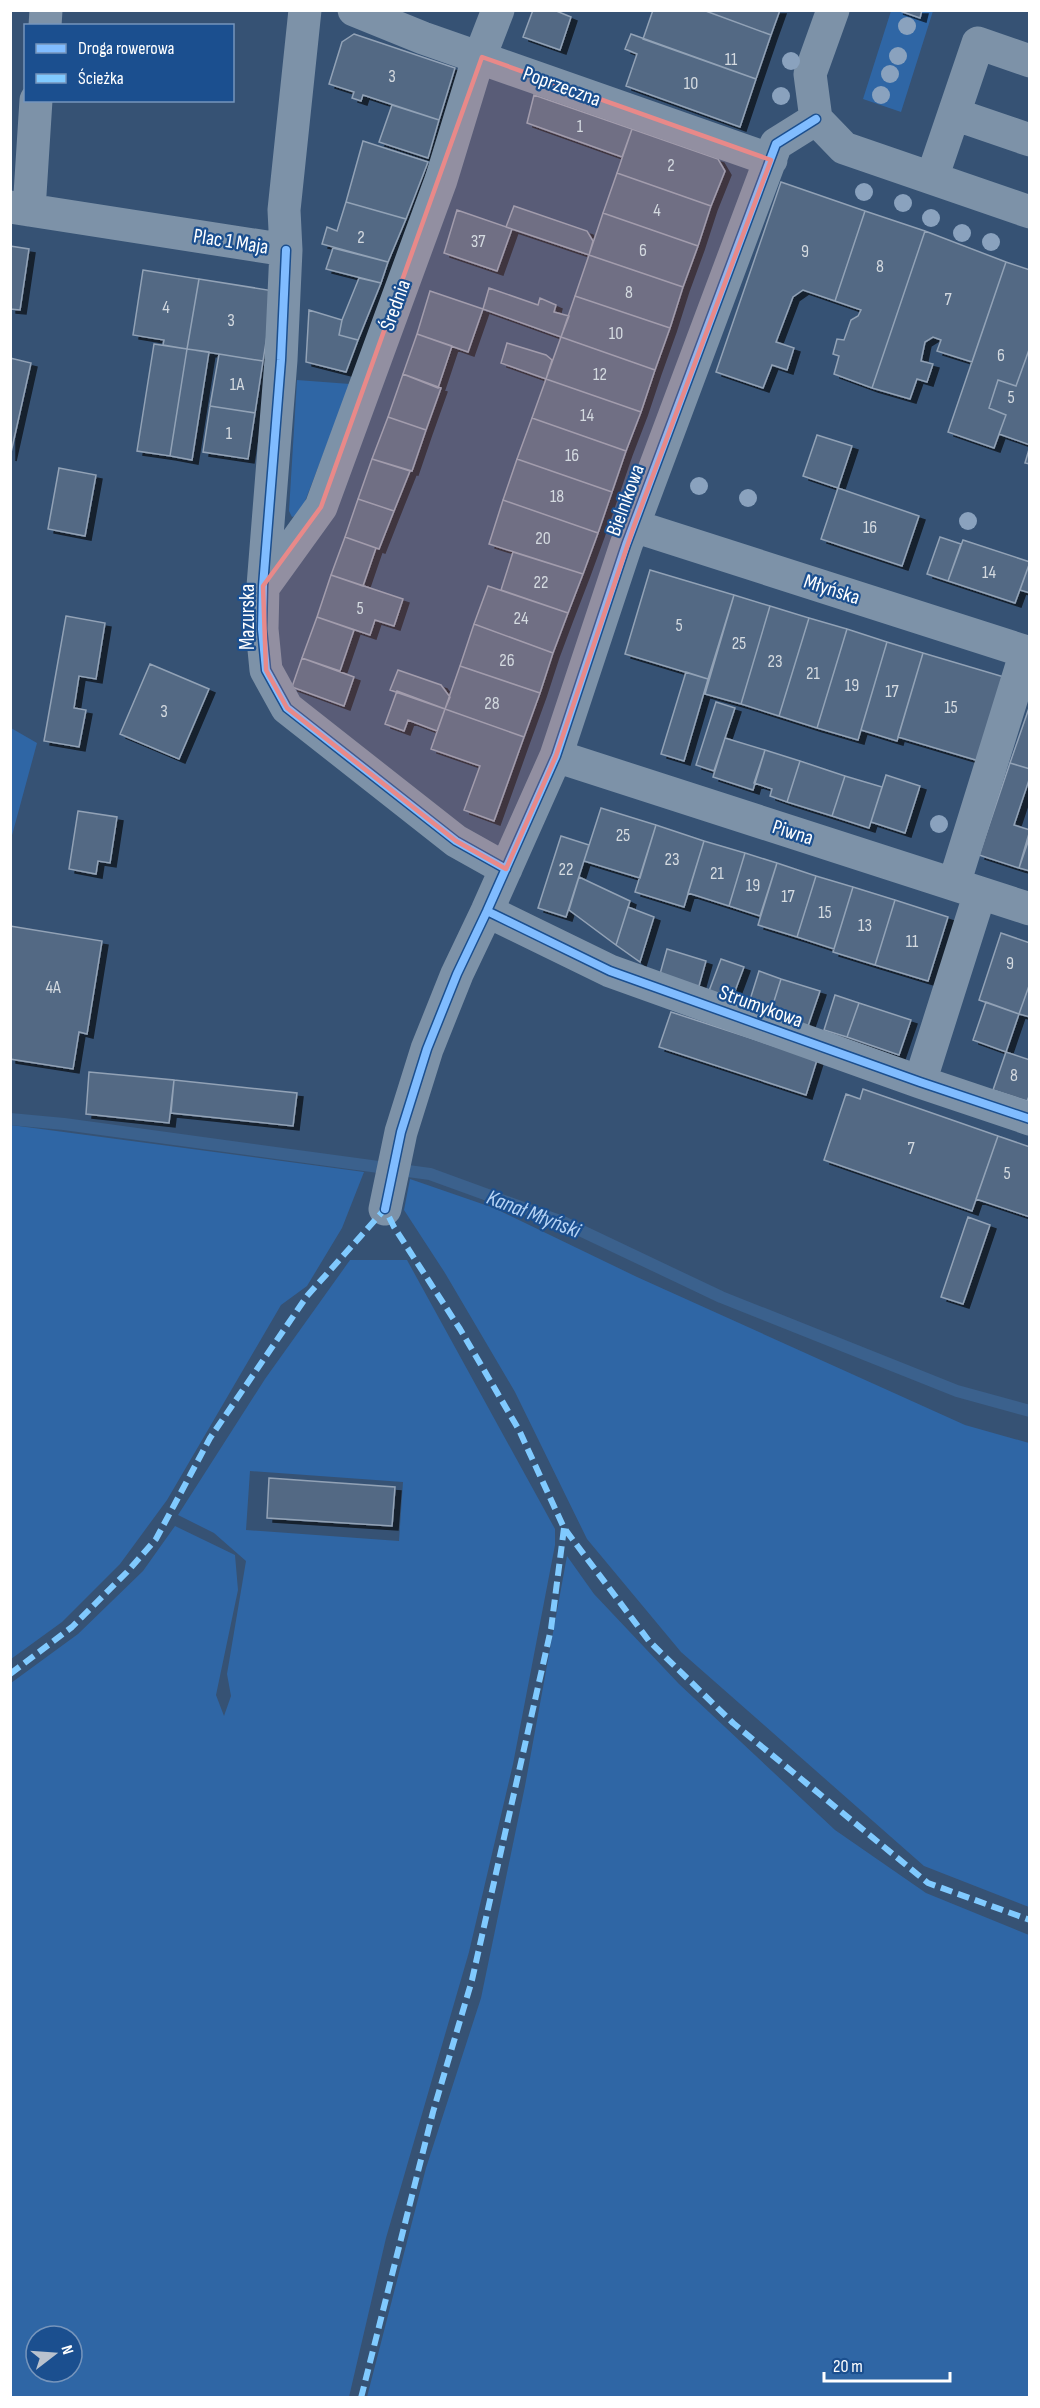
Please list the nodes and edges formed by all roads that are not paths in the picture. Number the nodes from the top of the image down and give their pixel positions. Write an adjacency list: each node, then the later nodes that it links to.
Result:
1 (305, 10): 15 (street, Plac 1 Maja)
2 (354, 10): 5 (street, Poprzeczna)
3 (498, 10): 5 (street, Średnia)
4 (833, 10): 9 (street)
5 (482, 57): 11 (street, Poprzeczna); 17 (street, Średnia)
6 (1029, 61): 8 (street)
7 (36, 102): 13 (street)
8 (954, 114): 10 (street); 12 (street)
9 (816, 118): 11 (street, Bielnikowa); 12 (street)
10 (1029, 140)
11 (771, 160): 16 (street, Bielnikowa)
12 (932, 178): 14 (street)
13 (20, 209): 15 (street, Plac 1 Maja)
14 (1029, 212)
15 (286, 250): 17 (street, Mazurska)
16 (634, 526): 18 (street, Młyńska); 19 (street, Bielnikowa)
17 (263, 586): 20 (street, Mazurska)
18 (1028, 652): 21 (street)
19 (556, 756): 20 (street, Bielnikowa); 21 (street, Piwna)
20 (506, 869): 23 (street, Bielnikowa)
21 (967, 888): 22 (street, Piwna); 24 (street)
22 (1029, 909)
23 (487, 911): 24 (street, Strumykowa); 26 (street, Bielnikowa)
24 (920, 1082): 25 (street, Strumykowa)
25 (1029, 1119)
26 (385, 1209)

